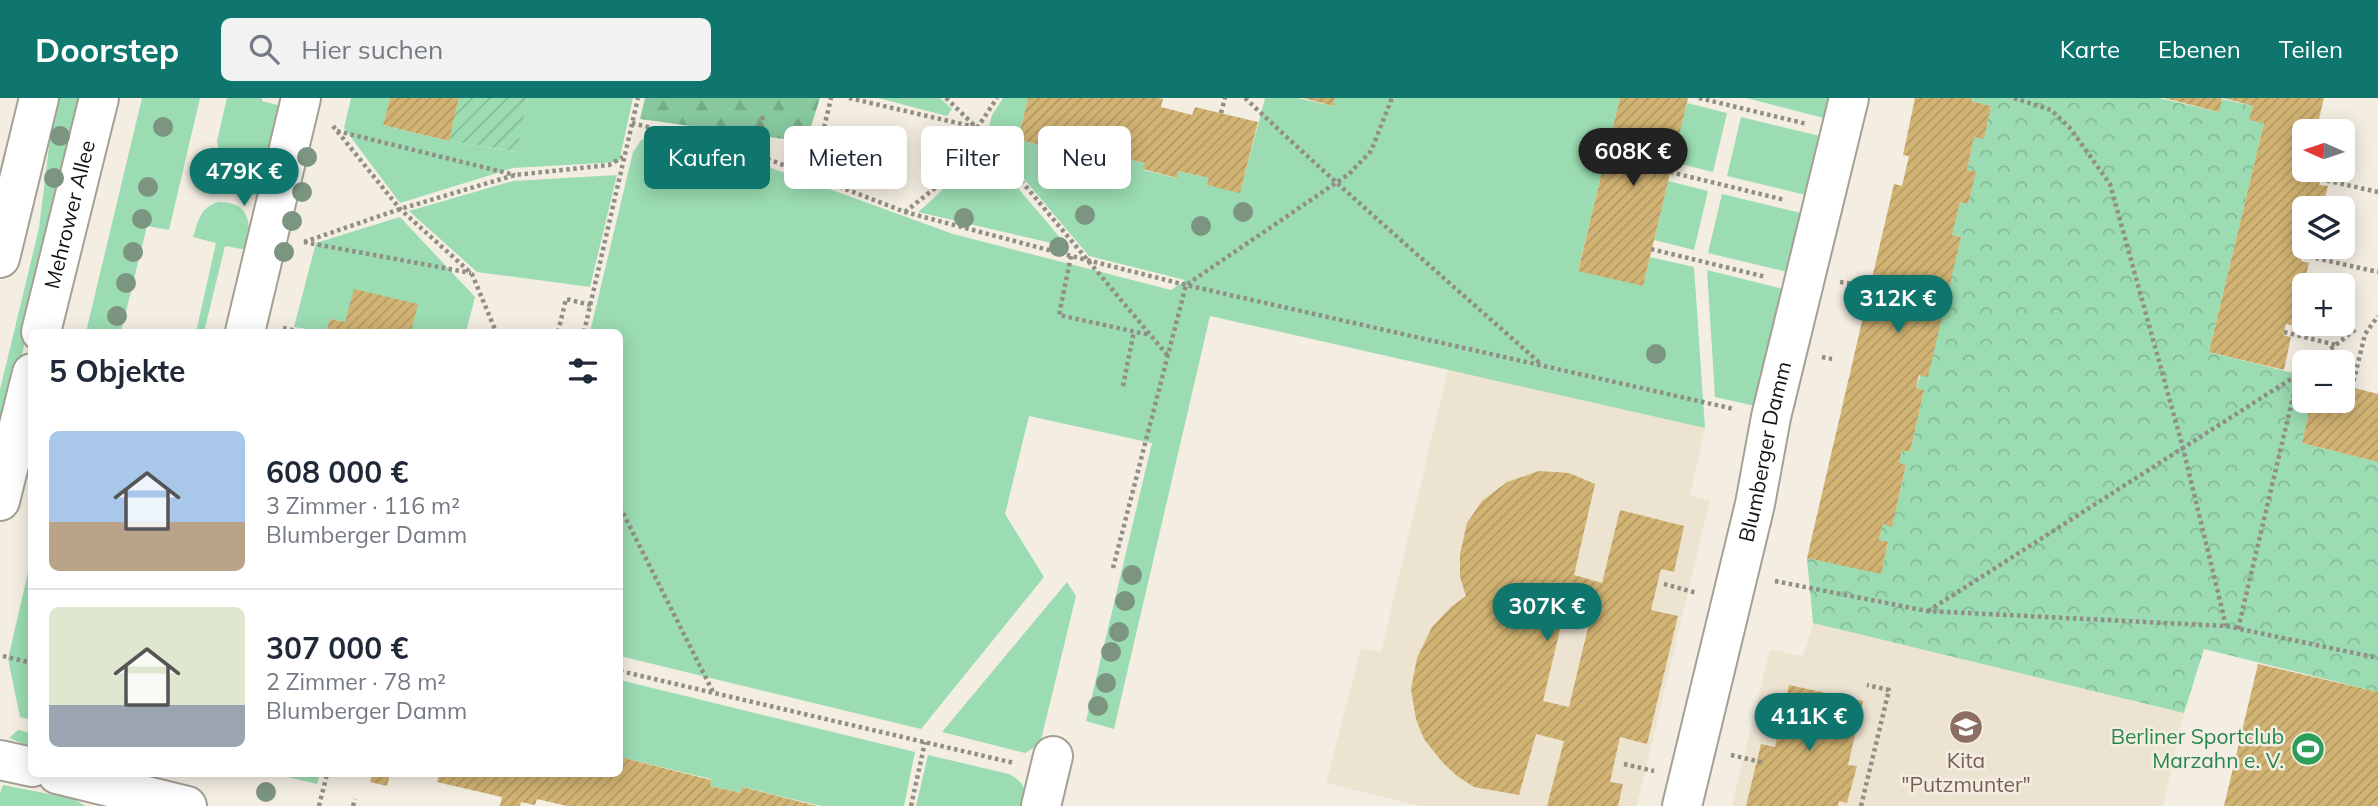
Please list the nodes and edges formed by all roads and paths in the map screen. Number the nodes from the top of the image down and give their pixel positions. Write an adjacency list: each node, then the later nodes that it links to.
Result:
1 (39, 98): 40 (street)
2 (99, 98): 49 (street, Mehrower Allee)
3 (300, 98): 50 (street)
4 (638, 98): 17 (path)
5 (831, 98): 21 (path)
6 (849, 98): 22 (path)
7 (946, 98): 23 (path)
8 (997, 98): 24 (path)
9 (1225, 98): 14 (path)
10 (1245, 98): 30 (path)
11 (1392, 98): 30 (path)
12 (1699, 98): 15 (path)
13 (2014, 98): 68 (path)
14 (1222, 113)
15 (1845, 115): 36 (street, Blumberger Damm)
16 (763, 116): 20 (path)
17 (632, 123): 19 (path); 26 (path)
18 (332, 125): 25 (path)
19 (644, 126)
20 (761, 126)
21 (824, 126)
22 (972, 126)
23 (975, 126)
24 (977, 126)
25 (337, 131): 28 (path); 35 (path)
26 (623, 157): 28 (path); 47 (path)
27 (1670, 172): 36 (path)
28 (516, 175): 35 (path)
29 (2333, 182): 34 (path)
30 (1335, 183): 45 (path); 61 (path)
31 (1024, 184): 42 (path)
32 (848, 189): 37 (path)
33 (934, 189): 37 (path)
34 (2378, 192)
35 (400, 209): 44 (path); 44 (path)
36 (1822, 209): 46 (street, Blumberger Damm)
37 (905, 212): 39 (path)
38 (1651, 249): 46 (path)
39 (1072, 256): 42 (path); 55 (path)
40 (0, 258)
41 (2320, 259): 43 (path)
42 (1088, 260): 45 (path); 57 (path)
43 (2378, 272)
44 (472, 274): 51 (path)
45 (1186, 285): 60 (path); 61 (path)
46 (1803, 286): 67 (street, Blumberger Damm)
47 (591, 305): 52 (path); 53 (path)
48 (2378, 316): 62 (path)
49 (42, 329)
50 (246, 329)
51 (495, 329)
52 (559, 329)
53 (585, 329)
54 (2356, 330): 58 (path)
55 (1134, 331): 57 (path); 64 (path)
56 (2284, 332): 58 (path)
57 (1150, 335): 60 (path)
58 (2336, 345): 59 (path)
59 (2330, 350)
60 (1168, 357): 71 (path)
61 (1542, 365): 67 (path)
62 (2355, 376)
63 (2292, 379): 68 (path)
64 (1124, 386)
65 (28, 389): 69 (street)
66 (2292, 400): 75 (path)
67 (1771, 417): 96 (street, Blumberger Damm)
68 (2183, 448): 73 (path); 74 (path)
69 (0, 501)
70 (623, 514): 81 (path)
71 (1113, 568)
72 (1764, 579): 73 (path)
73 (1927, 611): 74 (path)
74 (2227, 626): 75 (path)
75 (2238, 629): 77 (path)
76 (3, 656): 78 (path)
77 (2378, 658)
78 (28, 662)
79 (623, 672): 81 (path)
80 (1867, 684): 97 (path)
81 (713, 693): 82 (path)
82 (925, 742): 89 (path); 95 (path)
83 (1723, 753): 85 (path)
84 (0, 760): 86 (street)
85 (1765, 763)
86 (28, 766)
87 (71, 777): 90 (street)
88 (326, 777): 93 (path)
89 (1048, 778)
90 (136, 791): 92 (street)
91 (355, 799): 94 (path)
92 (187, 806)
93 (319, 806)
94 (353, 806)
95 (911, 806)
96 (1682, 806)
97 (1861, 806)

